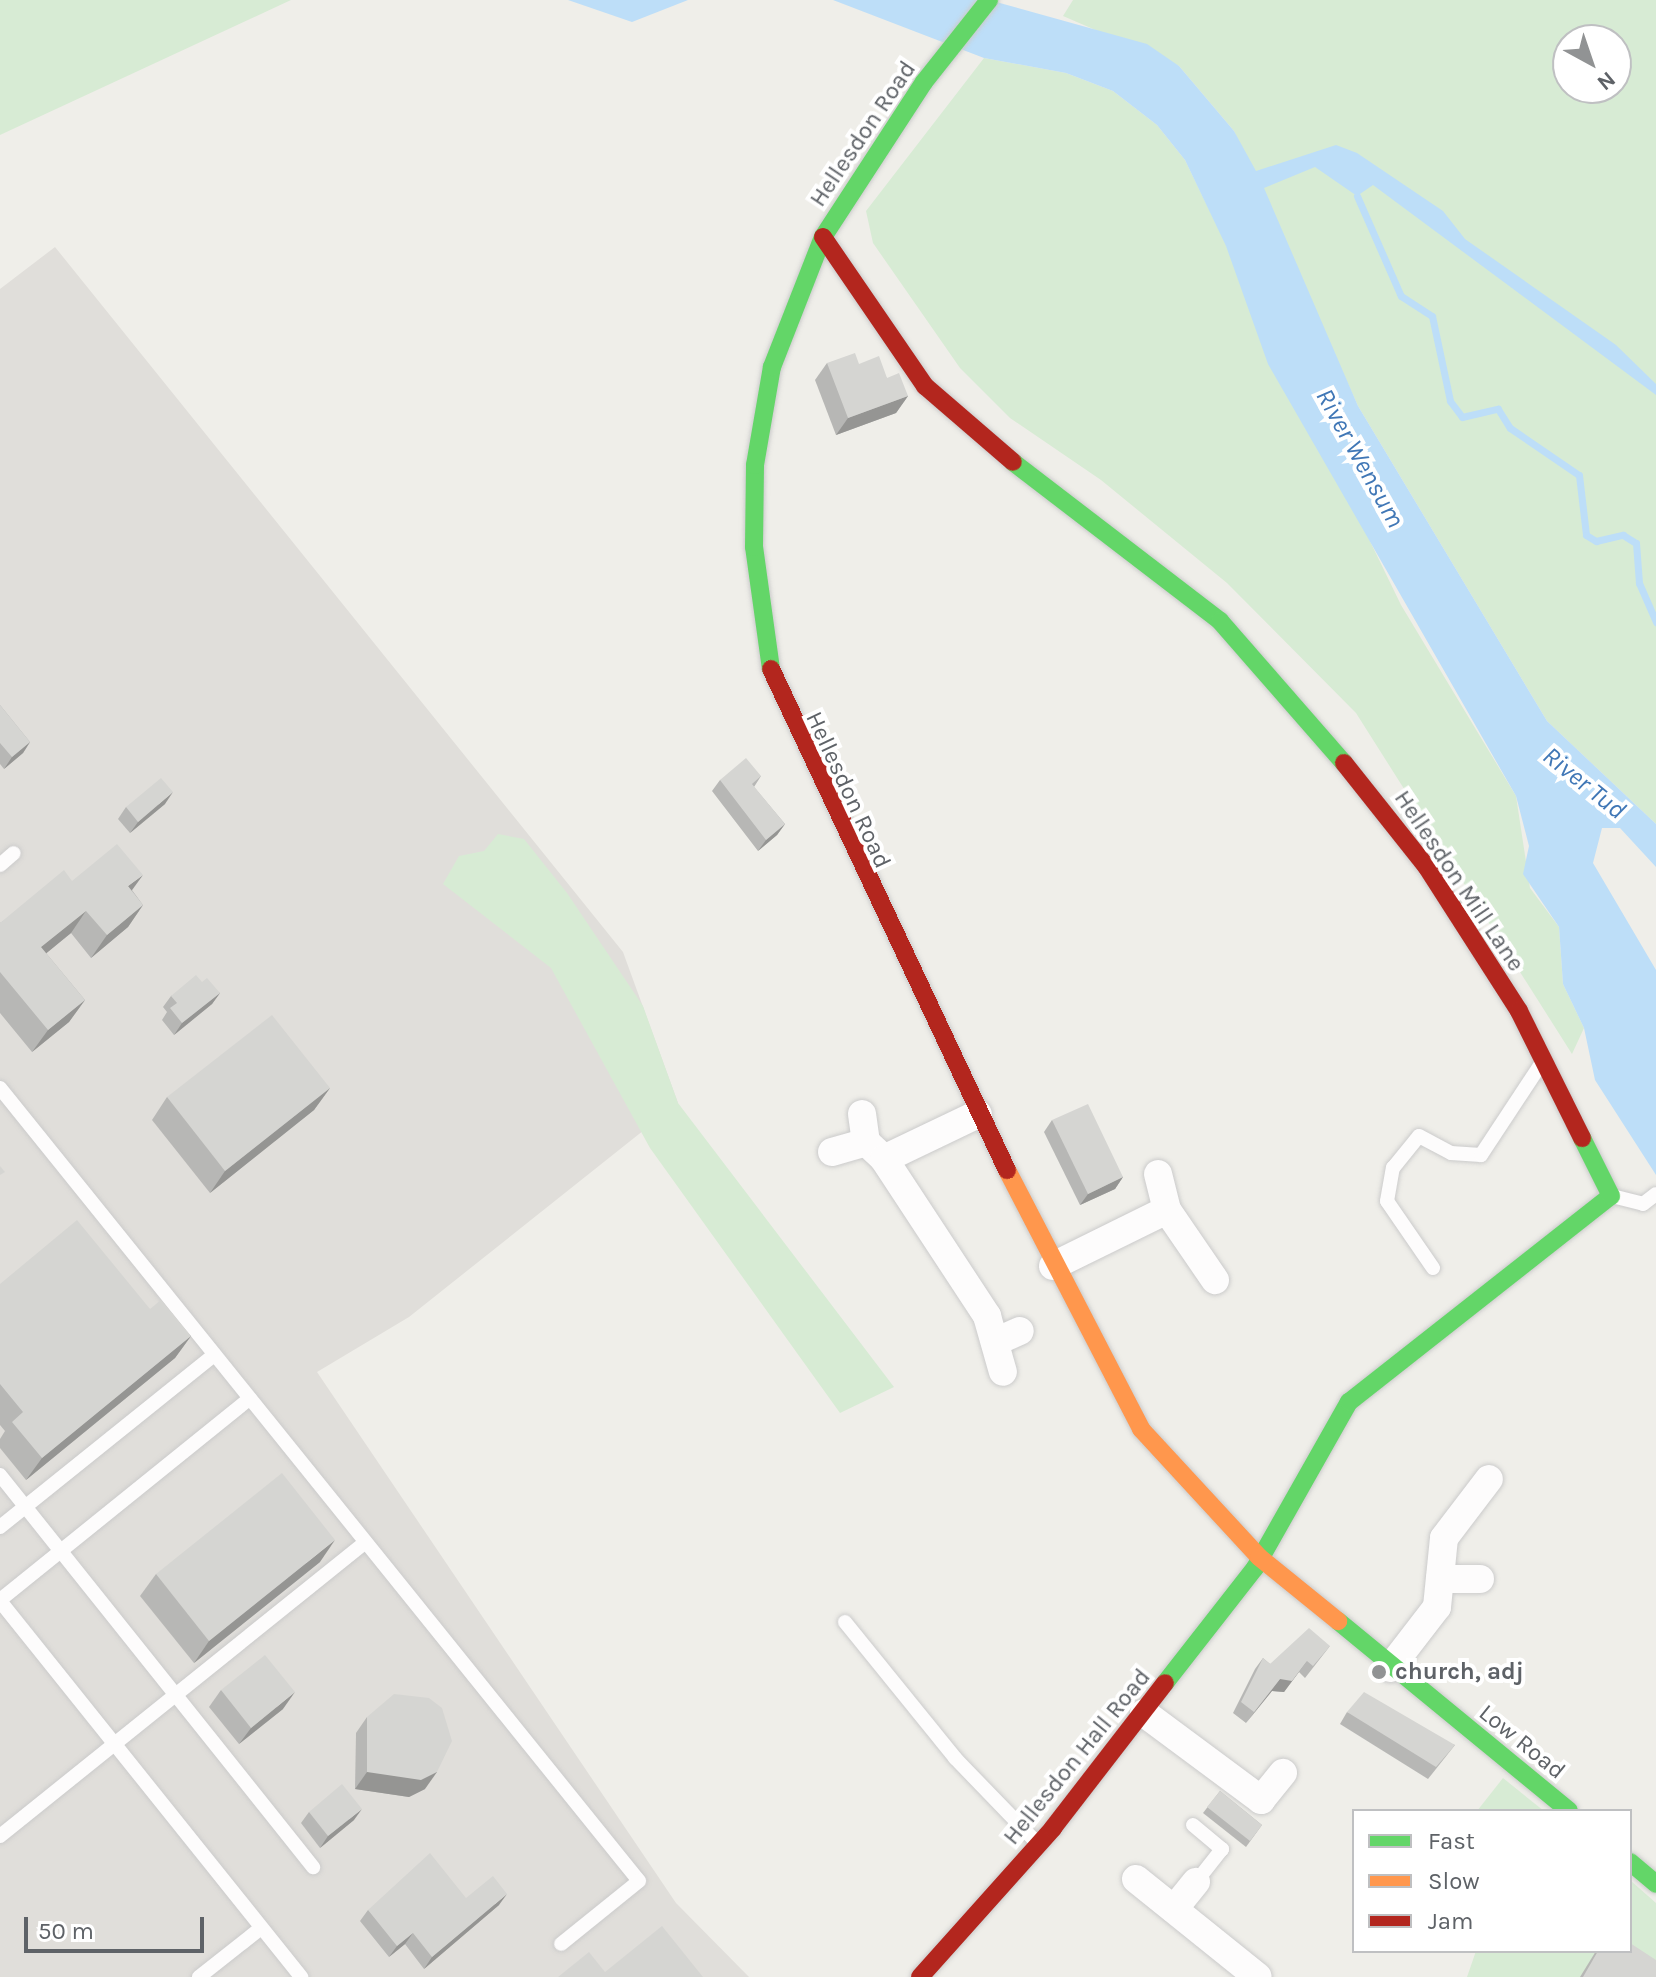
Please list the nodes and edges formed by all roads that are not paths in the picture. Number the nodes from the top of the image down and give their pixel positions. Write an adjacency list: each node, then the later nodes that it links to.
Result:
1 (989, 0): 2 (street, Hellesdon Road)
2 (823, 237): 5 (street, Hellesdon Mill Lane); 7 (street, Hellesdon Road)
3 (14, 853): 4 (lane)
4 (0, 865)
5 (1543, 1061): 12 (street, Hellesdon Mill Lane); 15 (lane)
6 (0, 1088): 17 (lane)
7 (978, 1114): 8 (street); 14 (street, Hellesdon Road)
8 (871, 1138): 9 (street); 18 (street)
9 (832, 1152)
10 (1158, 1174): 13 (street)
11 (1656, 1194): 12 (lane)
12 (1611, 1196): 26 (street)
13 (1167, 1210): 14 (street); 16 (street)
14 (1053, 1266): 26 (street, Hellesdon Road)
15 (1433, 1268)
16 (1215, 1280)
17 (214, 1355): 19 (lane); 22 (lane)
18 (1003, 1372)
19 (250, 1398): 24 (lane); 25 (lane)
20 (0, 1475): 22 (lane)
21 (1489, 1479): 27 (street)
22 (25, 1507): 23 (lane); 25 (lane)
23 (0, 1527)
24 (366, 1542): 32 (lane); 47 (lane)
25 (61, 1551): 29 (lane); 32 (lane)
26 (1259, 1557): 31 (street, Low Road); 33 (street, Hellesdon Hall Road)
27 (1440, 1579): 28 (street); 31 (street)
28 (1480, 1579)
29 (0, 1600): 34 (lane)
30 (845, 1622): 39 (lane)
31 (1390, 1668): 36 (street, Low Road)
32 (177, 1696): 34 (lane); 41 (lane)
33 (1144, 1713): 35 (street); 39 (street, Hellesdon Hall Road)
34 (114, 1744): 38 (lane); 46 (lane)
35 (1283, 1773)
36 (1565, 1809)
37 (1193, 1825): 43 (lane)
38 (0, 1836)
39 (1039, 1845): 50 (street, Hellesdon Hall Road)
40 (1632, 1864): 44 (street)
41 (313, 1867)
42 (1136, 1879): 45 (street)
43 (1196, 1882): 45 (street)
44 (1655, 1882)
45 (1174, 1909): 51 (street)
46 (261, 1928): 48 (lane); 49 (lane)
47 (561, 1944)
48 (199, 1977)
49 (301, 1977)
50 (920, 1977)
51 (1258, 1977)

